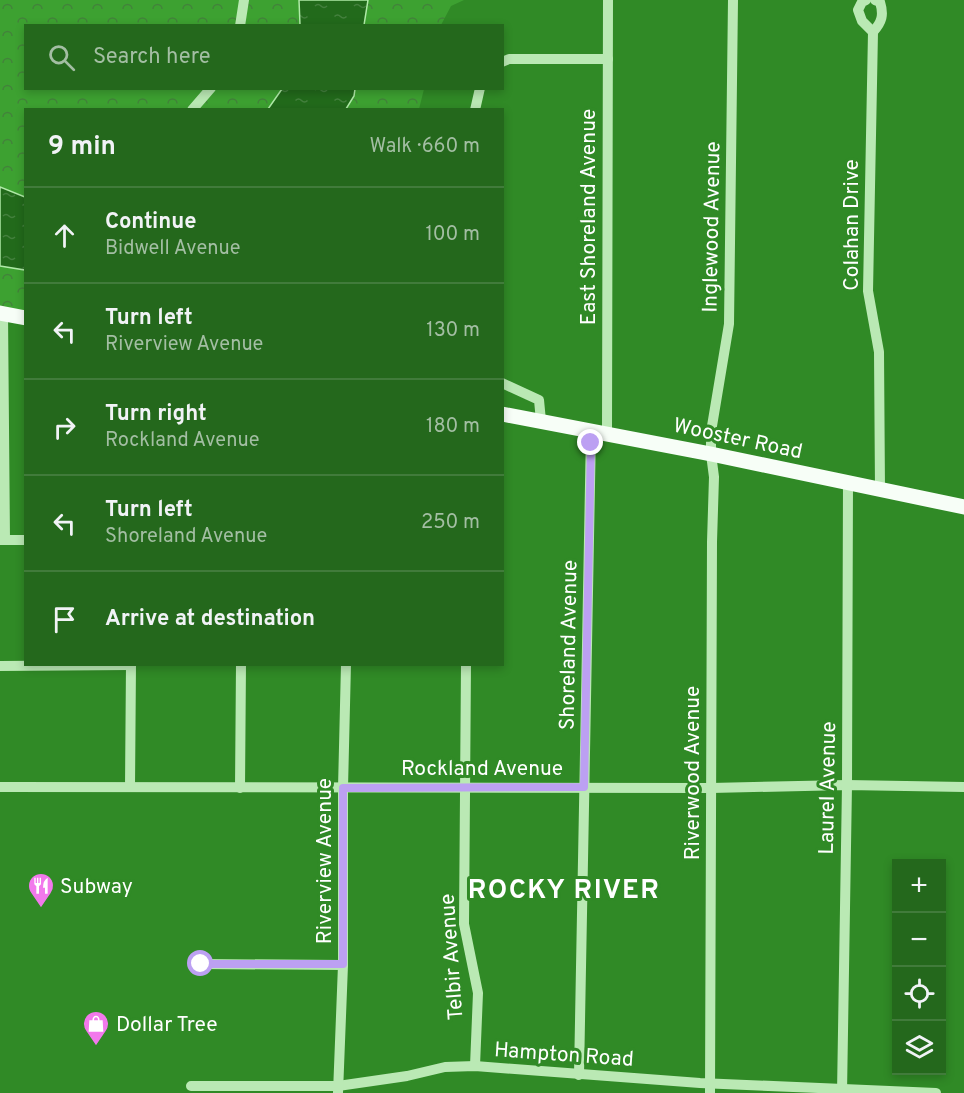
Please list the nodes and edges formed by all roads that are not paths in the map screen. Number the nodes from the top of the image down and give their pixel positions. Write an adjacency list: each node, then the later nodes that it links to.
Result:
1 (244, 0): 6 (street)
2 (608, 0): 8 (street, East Shoreland Avenue)
3 (733, 0): 21 (street, Inglewood Avenue)
4 (866, 0): 7 (street)
5 (875, 0): 7 (street, Colahan Drive)
6 (241, 24)
7 (873, 32): 23 (street, Colahan Drive)
8 (608, 59): 9 (street); 20 (street, East Shoreland Avenue)
9 (504, 61)
10 (209, 90): 12 (street)
11 (480, 90): 13 (street)
12 (194, 108)
13 (476, 108)
14 (2, 313): 15 (main road); 25 (street)
15 (24, 318)
16 (504, 384): 18 (street)
17 (504, 414): 18 (main road, Wooster Road)
18 (541, 422): 19 (main road, Wooster Road)
19 (591, 431): 20 (main road, Wooster Road); 37 (street, Shoreland Avenue)
20 (607, 433): 21 (main road, Wooster Road)
21 (711, 454): 22 (main road, Wooster Road); 40 (street, Riverwood Avenue)
22 (848, 483): 23 (main road, Wooster Road); 33 (street, Laurel Avenue)
23 (880, 490): 24 (main road, Wooster Road)
24 (964, 507)
25 (3, 540): 26 (street)
26 (24, 540)
27 (0, 666): 28 (street)
28 (24, 666)
29 (131, 666): 35 (street)
30 (241, 666): 38 (street)
31 (346, 666): 39 (street, Riverview Avenue)
32 (466, 666): 36 (street, Telbir Avenue)
33 (847, 785): 40 (street, Rockland Avenue); 41 (street, Rockland Avenue); 49 (street, Laurel Avenue)
34 (0, 787): 35 (street, Rockland Avenue)
35 (130, 787): 38 (street, Rockland Avenue)
36 (465, 787): 37 (street, Rockland Avenue); 39 (street, Rockland Avenue); 44 (street, Telbir Avenue)
37 (584, 787): 40 (street, Rockland Avenue); 45 (street, Shoreland Avenue)
38 (240, 788): 39 (street, Rockland Avenue)
39 (343, 788): 43 (street, Riverview Avenue)
40 (711, 788): 47 (street, Riverwood Avenue)
41 (964, 788)
42 (201, 964): 43 (street)
43 (343, 964): 48 (street, Riverview Avenue)
44 (475, 1066): 45 (street, Hampton Road); 48 (street, Hampton Road)
45 (579, 1076): 47 (street, Hampton Road)
46 (190, 1086): 48 (street, Hampton Road)
47 (710, 1088): 49 (street, Hampton Road)
48 (338, 1090)
49 (842, 1091): 50 (street, Hampton Road)
50 (936, 1093)

